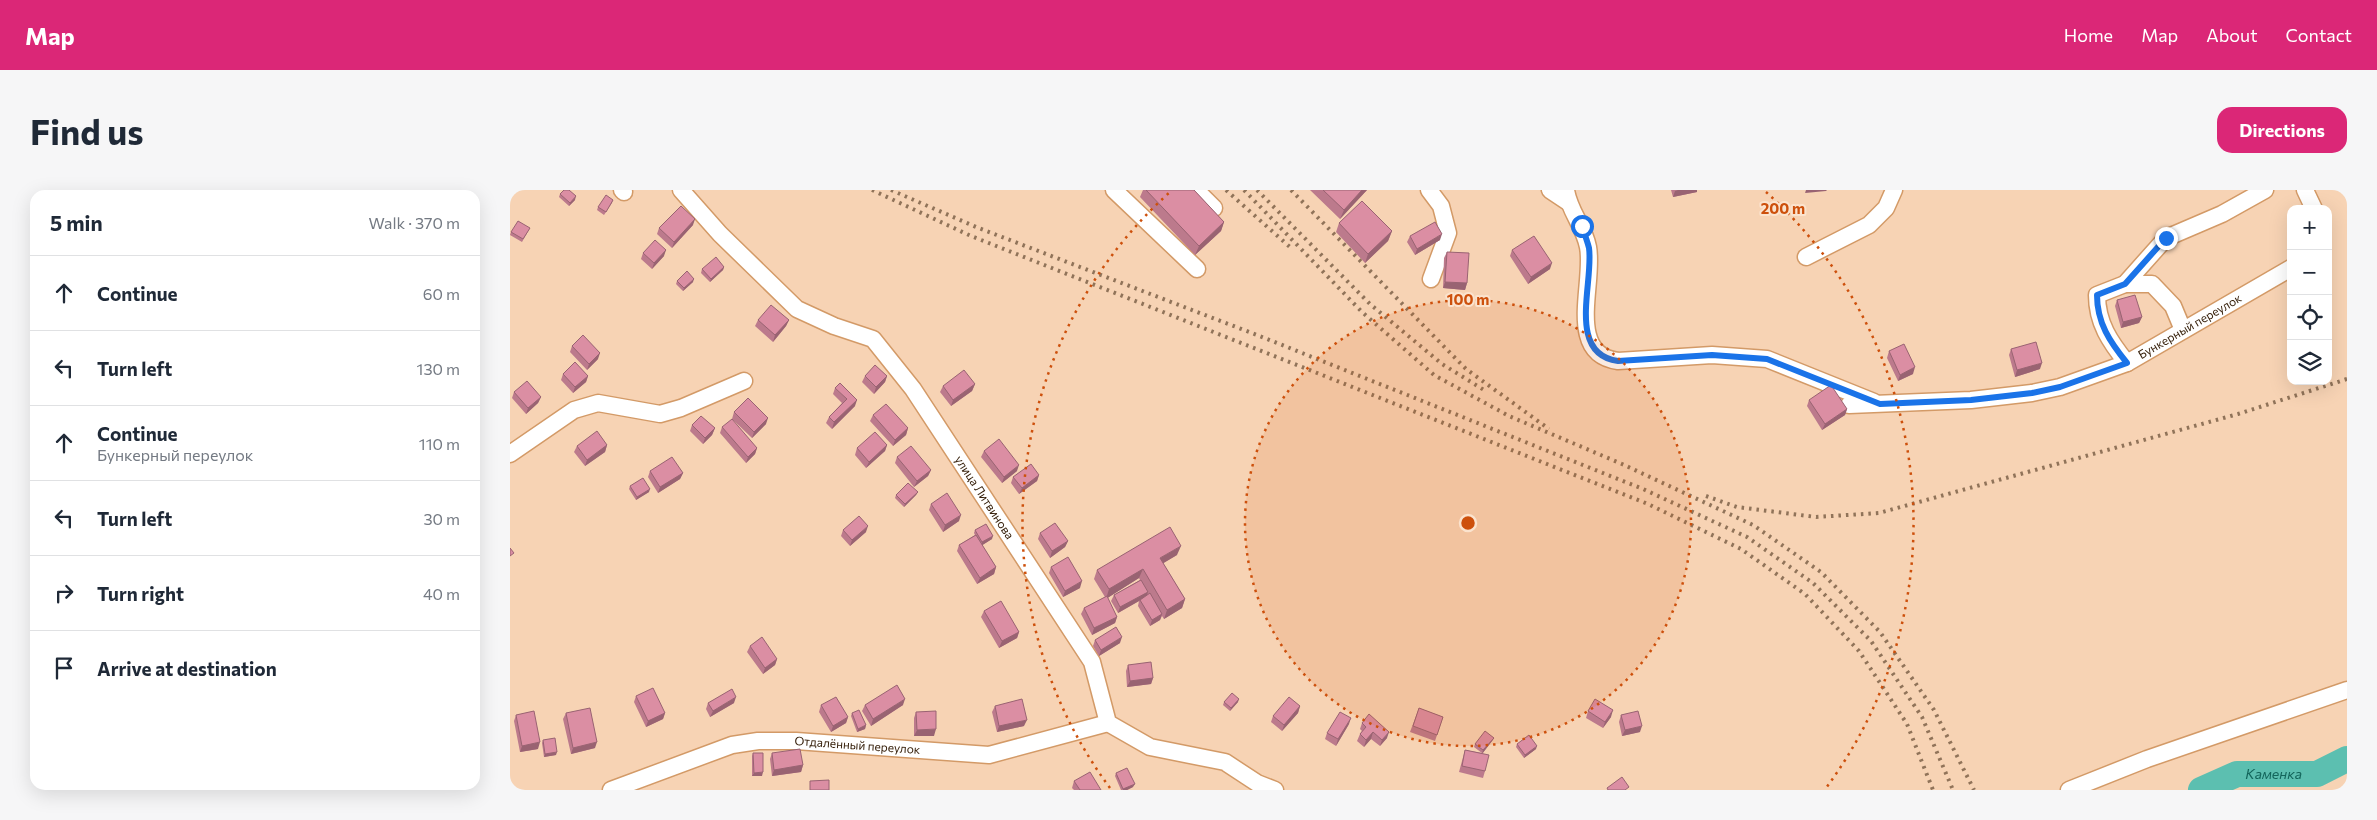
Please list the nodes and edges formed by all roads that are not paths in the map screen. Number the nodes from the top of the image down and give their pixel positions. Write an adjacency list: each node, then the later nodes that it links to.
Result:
1 (681, 190): 24 (street, улица Литвинова)
2 (1196, 190): 11 (street)
3 (1428, 190): 15 (street)
4 (1550, 190): 9 (street)
5 (1894, 190): 12 (street)
6 (2265, 190): 16 (street)
7 (2305, 190): 10 (street)
8 (1123, 193): 13 (street)
9 (1567, 196): 20 (street)
10 (2312, 205)
11 (1214, 208)
12 (1806, 257)
13 (1197, 269)
14 (2287, 270): 17 (street, Бункерный переулок)
15 (1431, 279)
16 (2125, 284): 17 (street); 18 (street)
17 (2183, 330): 18 (street, Бункерный переулок)
18 (2127, 363): 20 (street, Бункерный переулок)
19 (744, 381): 22 (street)
20 (1880, 404): 21 (street, Бункерный переулок)
21 (1849, 405)
22 (510, 454)
23 (2347, 690): 27 (street)
24 (1108, 723): 25 (street, Отдалённый переулок); 26 (street)
25 (611, 790)
26 (1275, 790)
27 (2069, 790)

